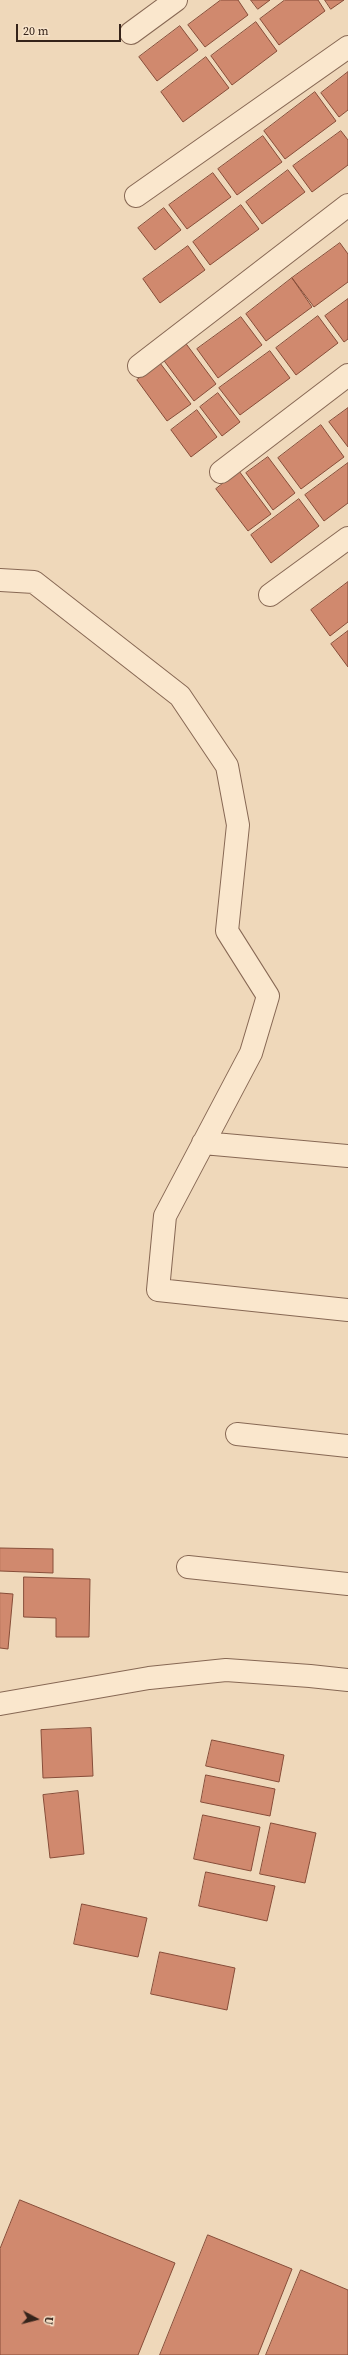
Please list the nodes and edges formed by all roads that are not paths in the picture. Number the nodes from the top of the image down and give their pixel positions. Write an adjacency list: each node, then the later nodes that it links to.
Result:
1 (176, 0): 2 (street)
2 (131, 33)
3 (348, 47): 4 (street)
4 (136, 196)
5 (348, 205): 6 (street)
6 (139, 366)
7 (348, 375): 8 (street)
8 (221, 472)
9 (348, 538): 11 (street)
10 (0, 580): 12 (street)
11 (270, 595)
12 (203, 1143): 13 (street); 14 (street)
13 (348, 1156)
14 (348, 1310)
15 (237, 1434): 16 (street)
16 (348, 1446)
17 (188, 1567): 18 (street)
18 (348, 1584)
19 (348, 1680): 20 (street)
20 (0, 1704)

